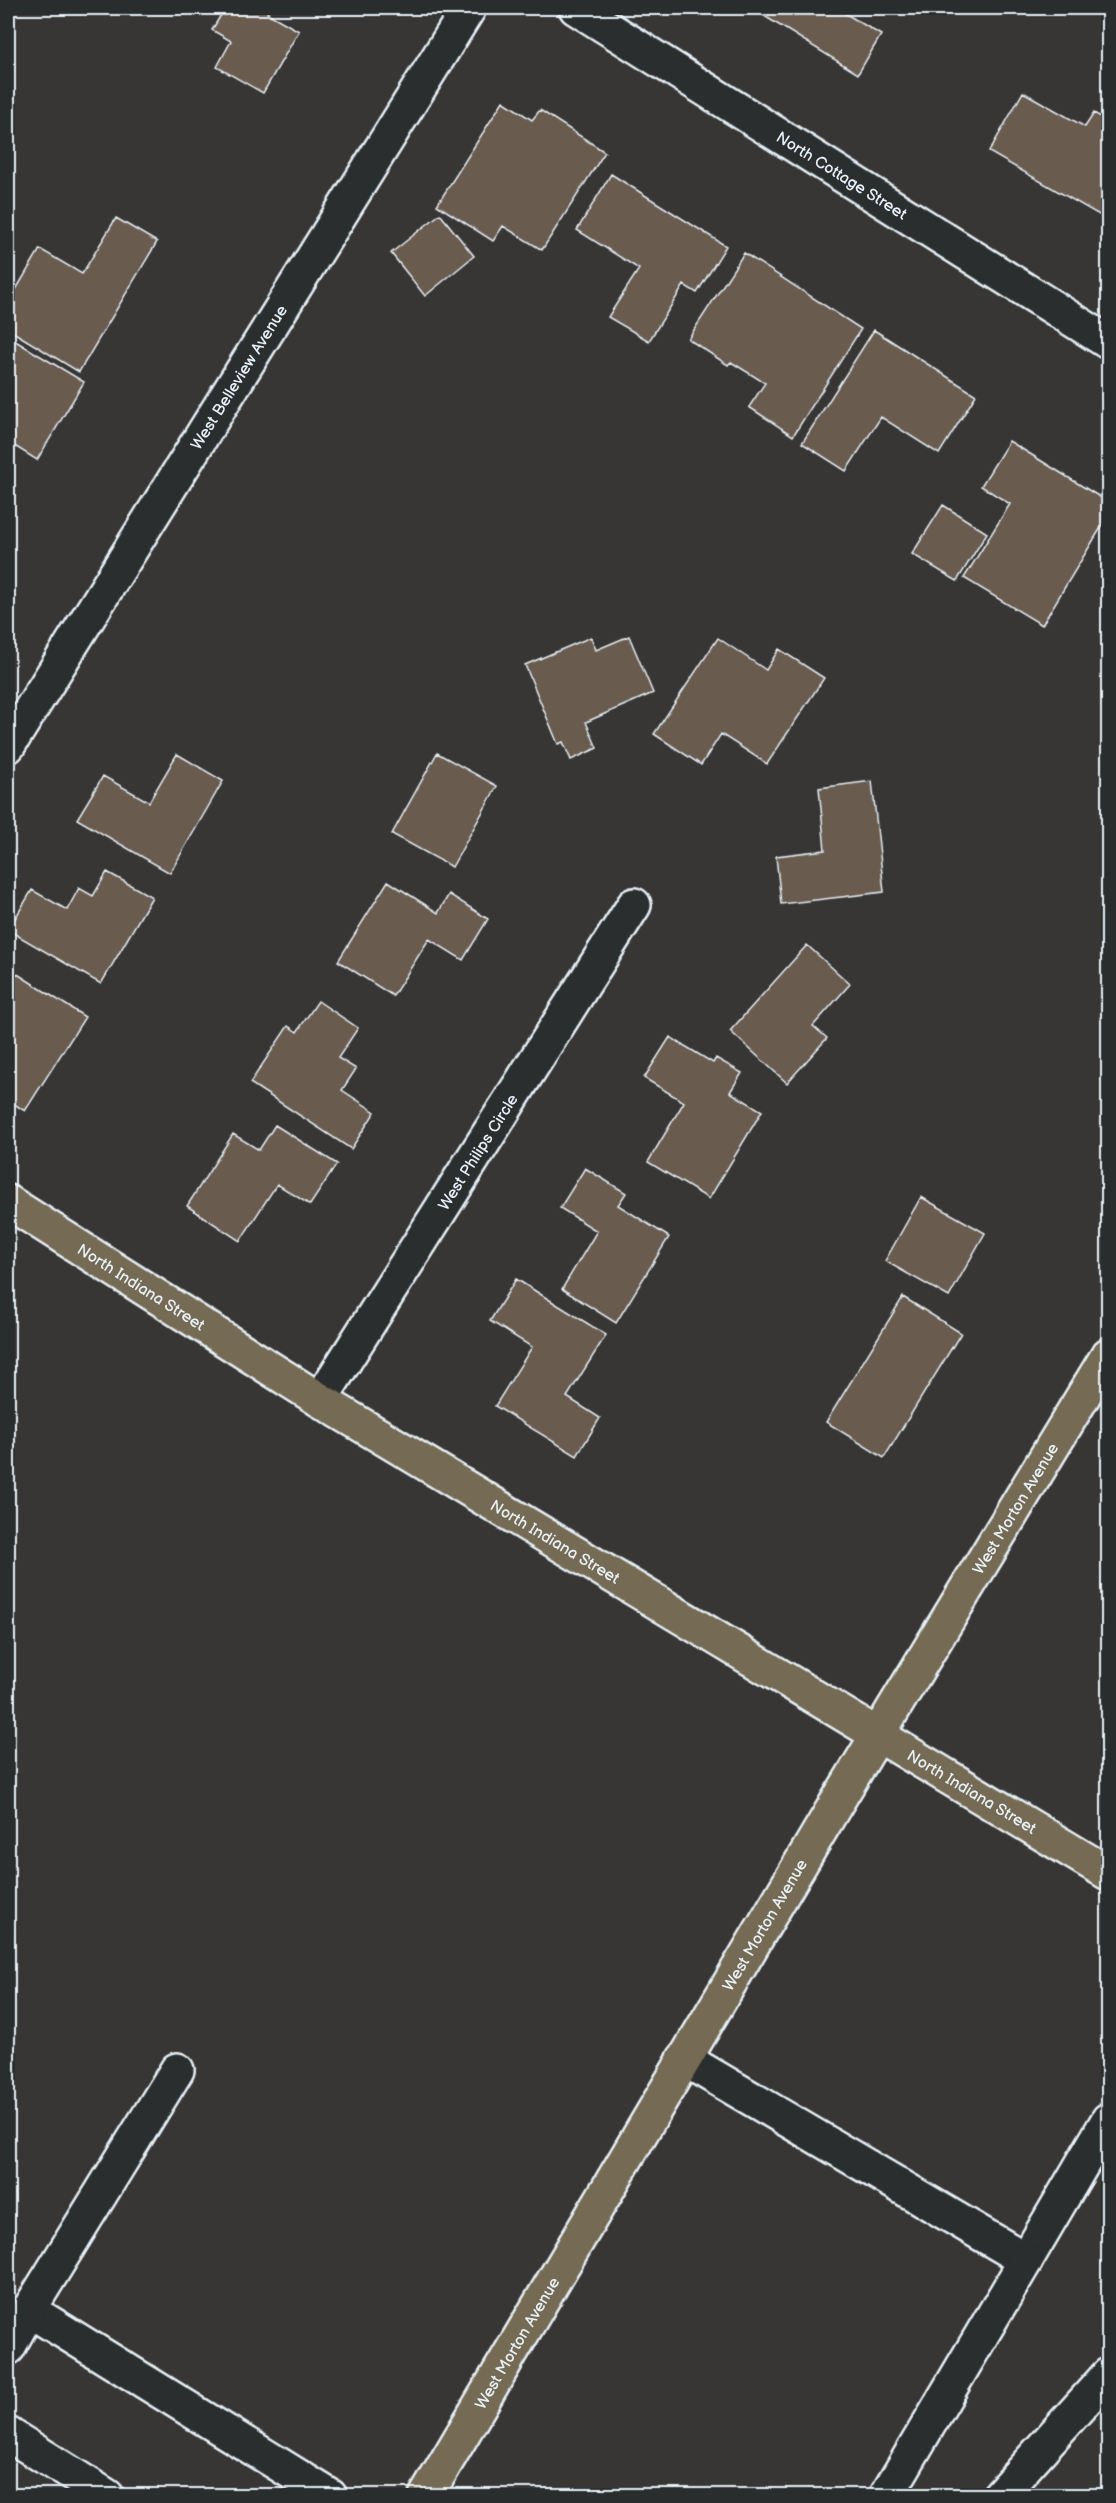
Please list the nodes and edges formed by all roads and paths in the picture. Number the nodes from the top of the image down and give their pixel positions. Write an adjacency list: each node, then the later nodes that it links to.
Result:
1 (469, 8): 4 (street, West Belleview Avenue)
2 (576, 8): 3 (street, North Cottage Street)
3 (1108, 342)
4 (8, 747)
5 (634, 904): 8 (street, West Philips Circle)
6 (8, 1202): 8 (main road, North Indiana Street)
7 (1108, 1355): 9 (main road, West Morton Avenue)
8 (320, 1400): 9 (main road, North Indiana Street)
9 (878, 1734): 10 (main road, North Indiana Street); 11 (main road, West Morton Avenue)
10 (1108, 1873)
11 (684, 2059): 14 (street); 22 (main road, West Morton Avenue)
12 (177, 2070): 15 (street)
13 (1108, 2120): 14 (street)
14 (1026, 2260): 19 (street)
15 (29, 2310): 16 (street); 21 (street)
16 (8, 2348)
17 (1108, 2375): 23 (street)
18 (8, 2434): 20 (street)
19 (887, 2494)
20 (107, 2496)
21 (330, 2496)
22 (426, 2496)
23 (999, 2496)

